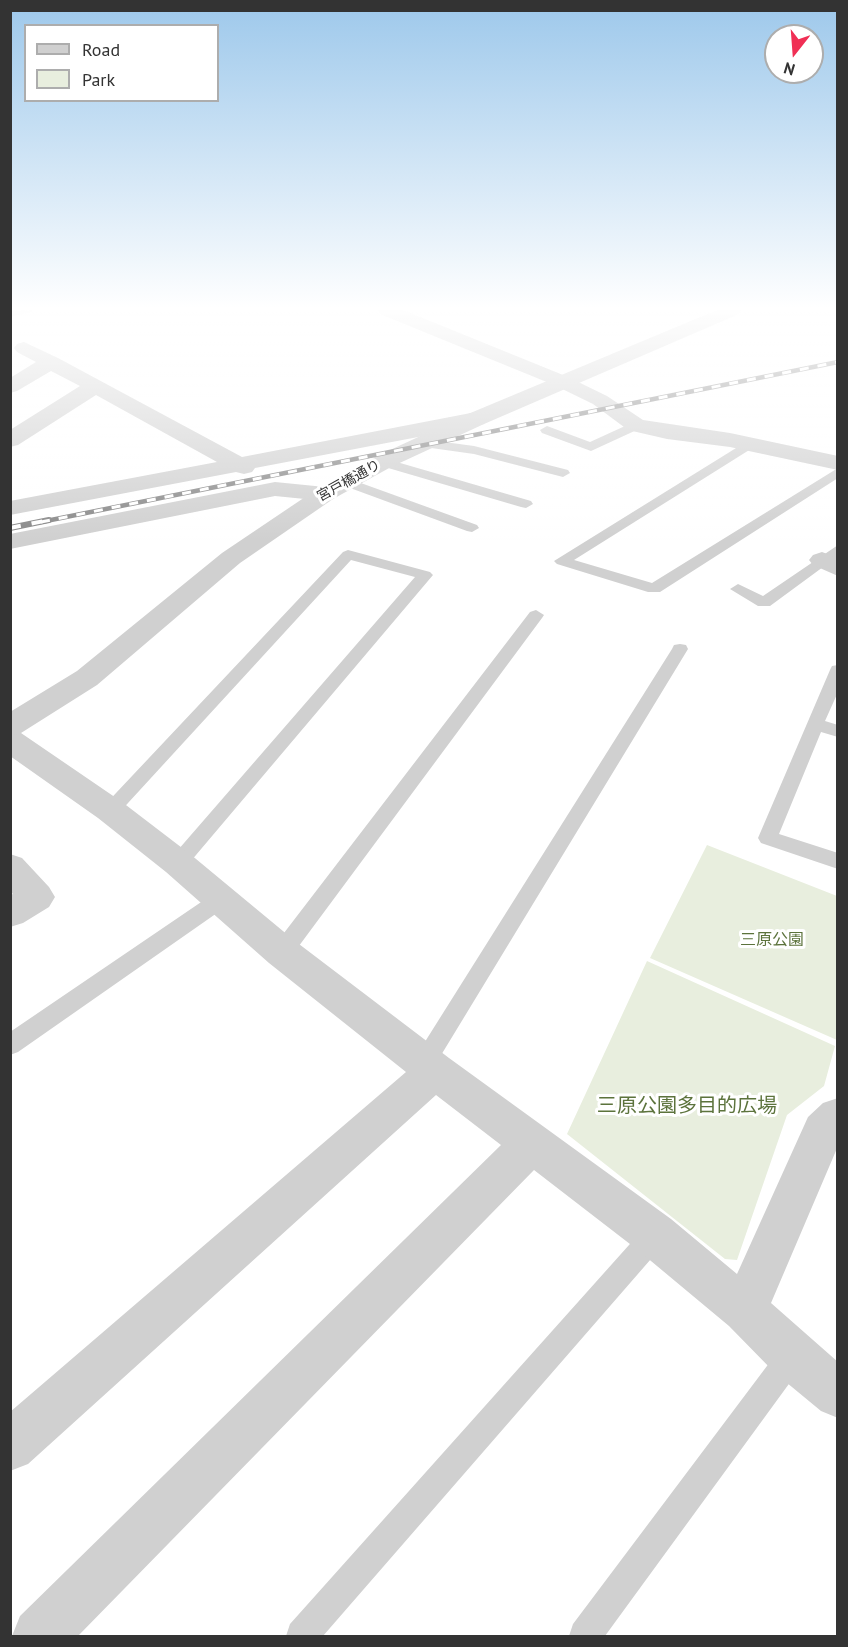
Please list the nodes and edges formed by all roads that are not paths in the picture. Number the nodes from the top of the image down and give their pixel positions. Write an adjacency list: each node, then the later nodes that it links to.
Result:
1 (94, 387): 8 (street)
2 (97, 387): 12 (street)
3 (548, 387): 5 (street, 宮戸橋通り)
4 (573, 387): 6 (street)
5 (476, 419): 9 (street, 宮戸橋通り); 12 (street)
6 (636, 425): 7 (lane); 10 (street)
7 (547, 430)
8 (10, 440)
9 (422, 443): 11 (street, 宮戸橋通り); 15 (lane)
10 (749, 444): 13 (street); 14 (lane)
11 (382, 462): 16 (street, 宮戸橋通り); 19 (lane)
12 (237, 463): 17 (street); 20 (street)
13 (837, 463)
14 (837, 472)
15 (563, 473)
16 (347, 482): 18 (street, 宮戸橋通り); 21 (lane)
17 (275, 489): 18 (street); 22 (street)
18 (325, 494): 29 (street, 宮戸橋通り)
19 (526, 504)
20 (10, 508)
21 (472, 528)
22 (10, 542)
23 (832, 559): 24 (lane)
24 (738, 589)
25 (536, 615): 38 (lane)
26 (680, 649): 40 (lane)
27 (837, 670): 28 (lane)
28 (815, 724): 30 (lane); 33 (lane)
29 (10, 726)
30 (837, 731)
31 (10, 740): 32 (street)
32 (110, 810): 34 (street); 34 (lane)
33 (837, 861)
34 (178, 863): 36 (street)
35 (10, 867): 37 (street)
36 (220, 900): 38 (street); 39 (lane)
37 (10, 913)
38 (282, 952): 40 (street)
39 (10, 1045)
40 (429, 1067): 42 (street); 47 (street)
41 (837, 1117): 44 (street)
42 (531, 1144): 43 (street); 48 (street)
43 (655, 1235): 44 (street); 49 (lane)
44 (745, 1310): 45 (street)
45 (792, 1356): 46 (street); 50 (lane)
46 (837, 1394)
47 (10, 1446)
48 (40, 1636)
49 (302, 1636)
50 (585, 1636)

